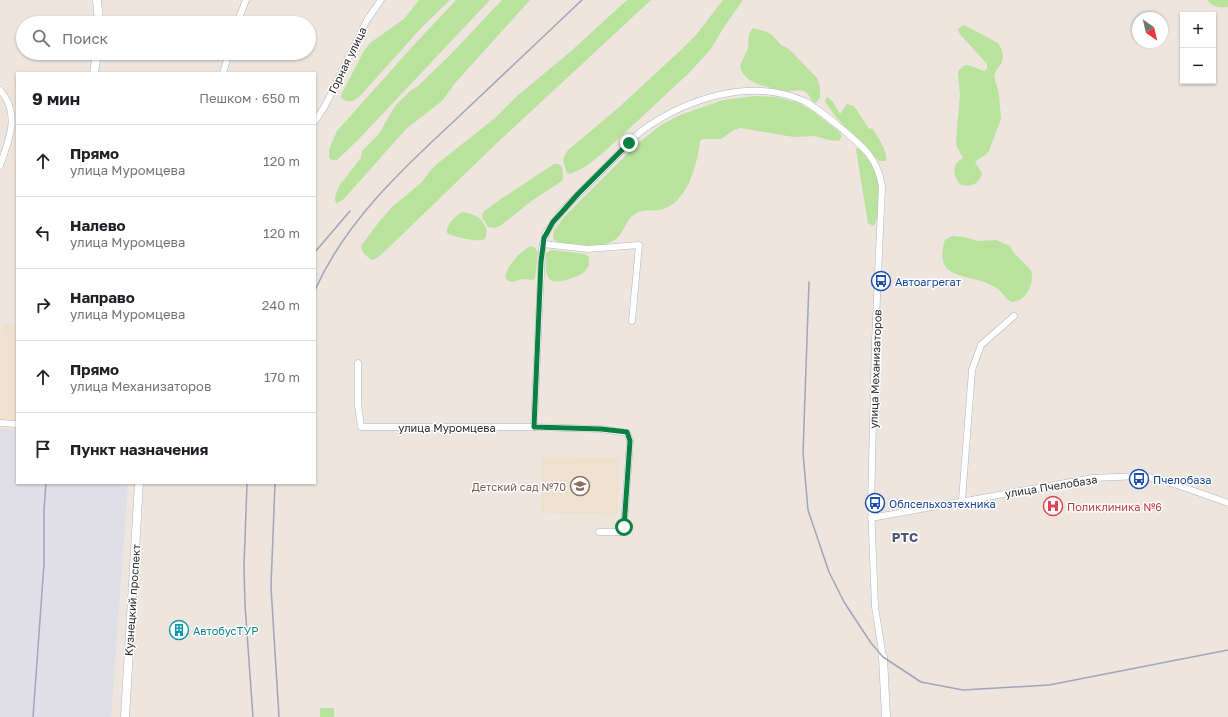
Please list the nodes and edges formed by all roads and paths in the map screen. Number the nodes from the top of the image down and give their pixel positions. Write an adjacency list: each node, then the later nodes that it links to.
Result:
1 (97, 0): 4 (street)
2 (246, 0): 5 (street)
3 (381, 0): 11 (street, Горная улица)
4 (98, 16)
5 (240, 16)
6 (96, 60): 8 (street)
7 (227, 60): 9 (street)
8 (94, 72)
9 (223, 72)
10 (0, 90): 12 (street)
11 (316, 120)
12 (0, 166)
13 (543, 244): 15 (street); 19 (street); 23 (street, улица Механизаторов)
14 (1014, 316): 21 (street)
15 (632, 321)
16 (358, 363): 19 (street, улица Муромцева)
17 (0, 424): 18 (street)
18 (16, 424)
19 (534, 427): 24 (street, улица Муромцева)
20 (139, 484): 26 (street, Кузнецкий проспект)
21 (962, 500): 22 (street, улица Пчелобаза); 23 (street, улица Пчелобаза)
22 (1228, 503)
23 (871, 518): 25 (street, улица Механизаторов)
24 (599, 532)
25 (883, 657): 27 (street)
26 (125, 717)
27 (886, 717)

